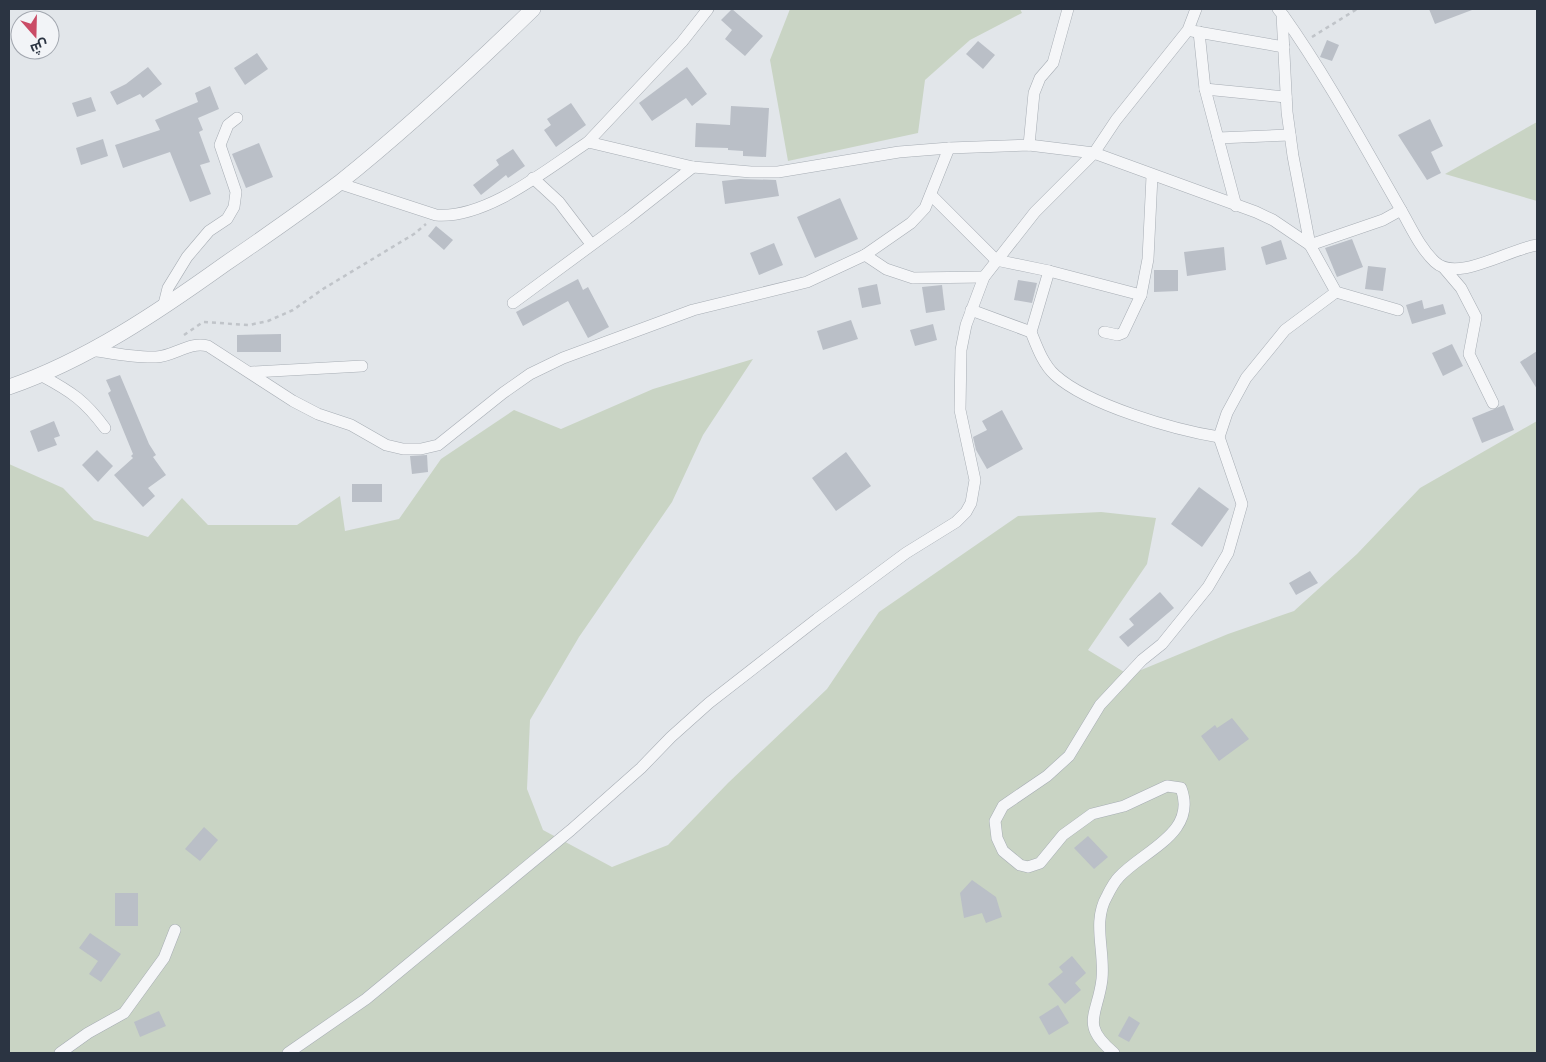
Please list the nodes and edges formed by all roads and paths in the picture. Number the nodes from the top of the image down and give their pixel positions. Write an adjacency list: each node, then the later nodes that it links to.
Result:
1 (533, 9): 22 (street)
2 (708, 9): 15 (street)
3 (1068, 9): 16 (street)
4 (1196, 9): 7 (street)
5 (1357, 9): 8 (path)
6 (1280, 11): 8 (street); 9 (street)
7 (1193, 31): 9 (street); 10 (street); 18 (street)
8 (1303, 44): 25 (street)
9 (1284, 47): 11 (street)
10 (1205, 89): 11 (street); 14 (street)
11 (1286, 97): 13 (street)
12 (237, 118): 38 (street)
13 (1290, 135): 14 (street); 28 (street)
14 (1218, 138): 24 (street)
15 (588, 142): 19 (street); 21 (street)
16 (1029, 145): 17 (street); 18 (street)
17 (949, 148): 19 (street); 23 (street)
18 (1094, 153): 20 (street); 31 (street)
19 (693, 167): 27 (street)
20 (1152, 176): 24 (street); 36 (street)
21 (533, 178): 26 (street); 27 (street)
22 (338, 183): 26 (street); 38 (street)
23 (931, 195): 30 (street); 31 (street)
24 (1236, 206): 28 (street)
25 (1401, 210): 28 (street); 32 (street)
26 (436, 215): 43 (path)
27 (591, 244): 37 (street)
28 (1310, 245): 35 (street)
29 (1537, 245): 32 (street)
30 (866, 256): 34 (street); 46 (street)
31 (996, 260): 33 (street); 34 (street)
32 (1444, 268): 49 (street)
33 (1049, 271): 36 (street); 41 (street)
34 (984, 276): 39 (street)
35 (1336, 292): 40 (street); 51 (street)
36 (1141, 295): 42 (street)
37 (513, 303)
38 (163, 308): 44 (street)
39 (971, 310): 41 (street); 54 (street)
40 (1398, 310)
41 (1031, 332): 51 (street)
42 (1104, 332)
43 (180, 337)
44 (90, 350): 46 (street); 47 (street)
45 (362, 366): 46 (street)
46 (252, 372)
47 (42, 376): 48 (street); 50 (street)
48 (9, 387)
49 (1493, 403)
50 (105, 428)
51 (1219, 437): 55 (street)
52 (175, 930): 53 (street)
53 (60, 1053)
54 (288, 1053)
55 (1114, 1053)

